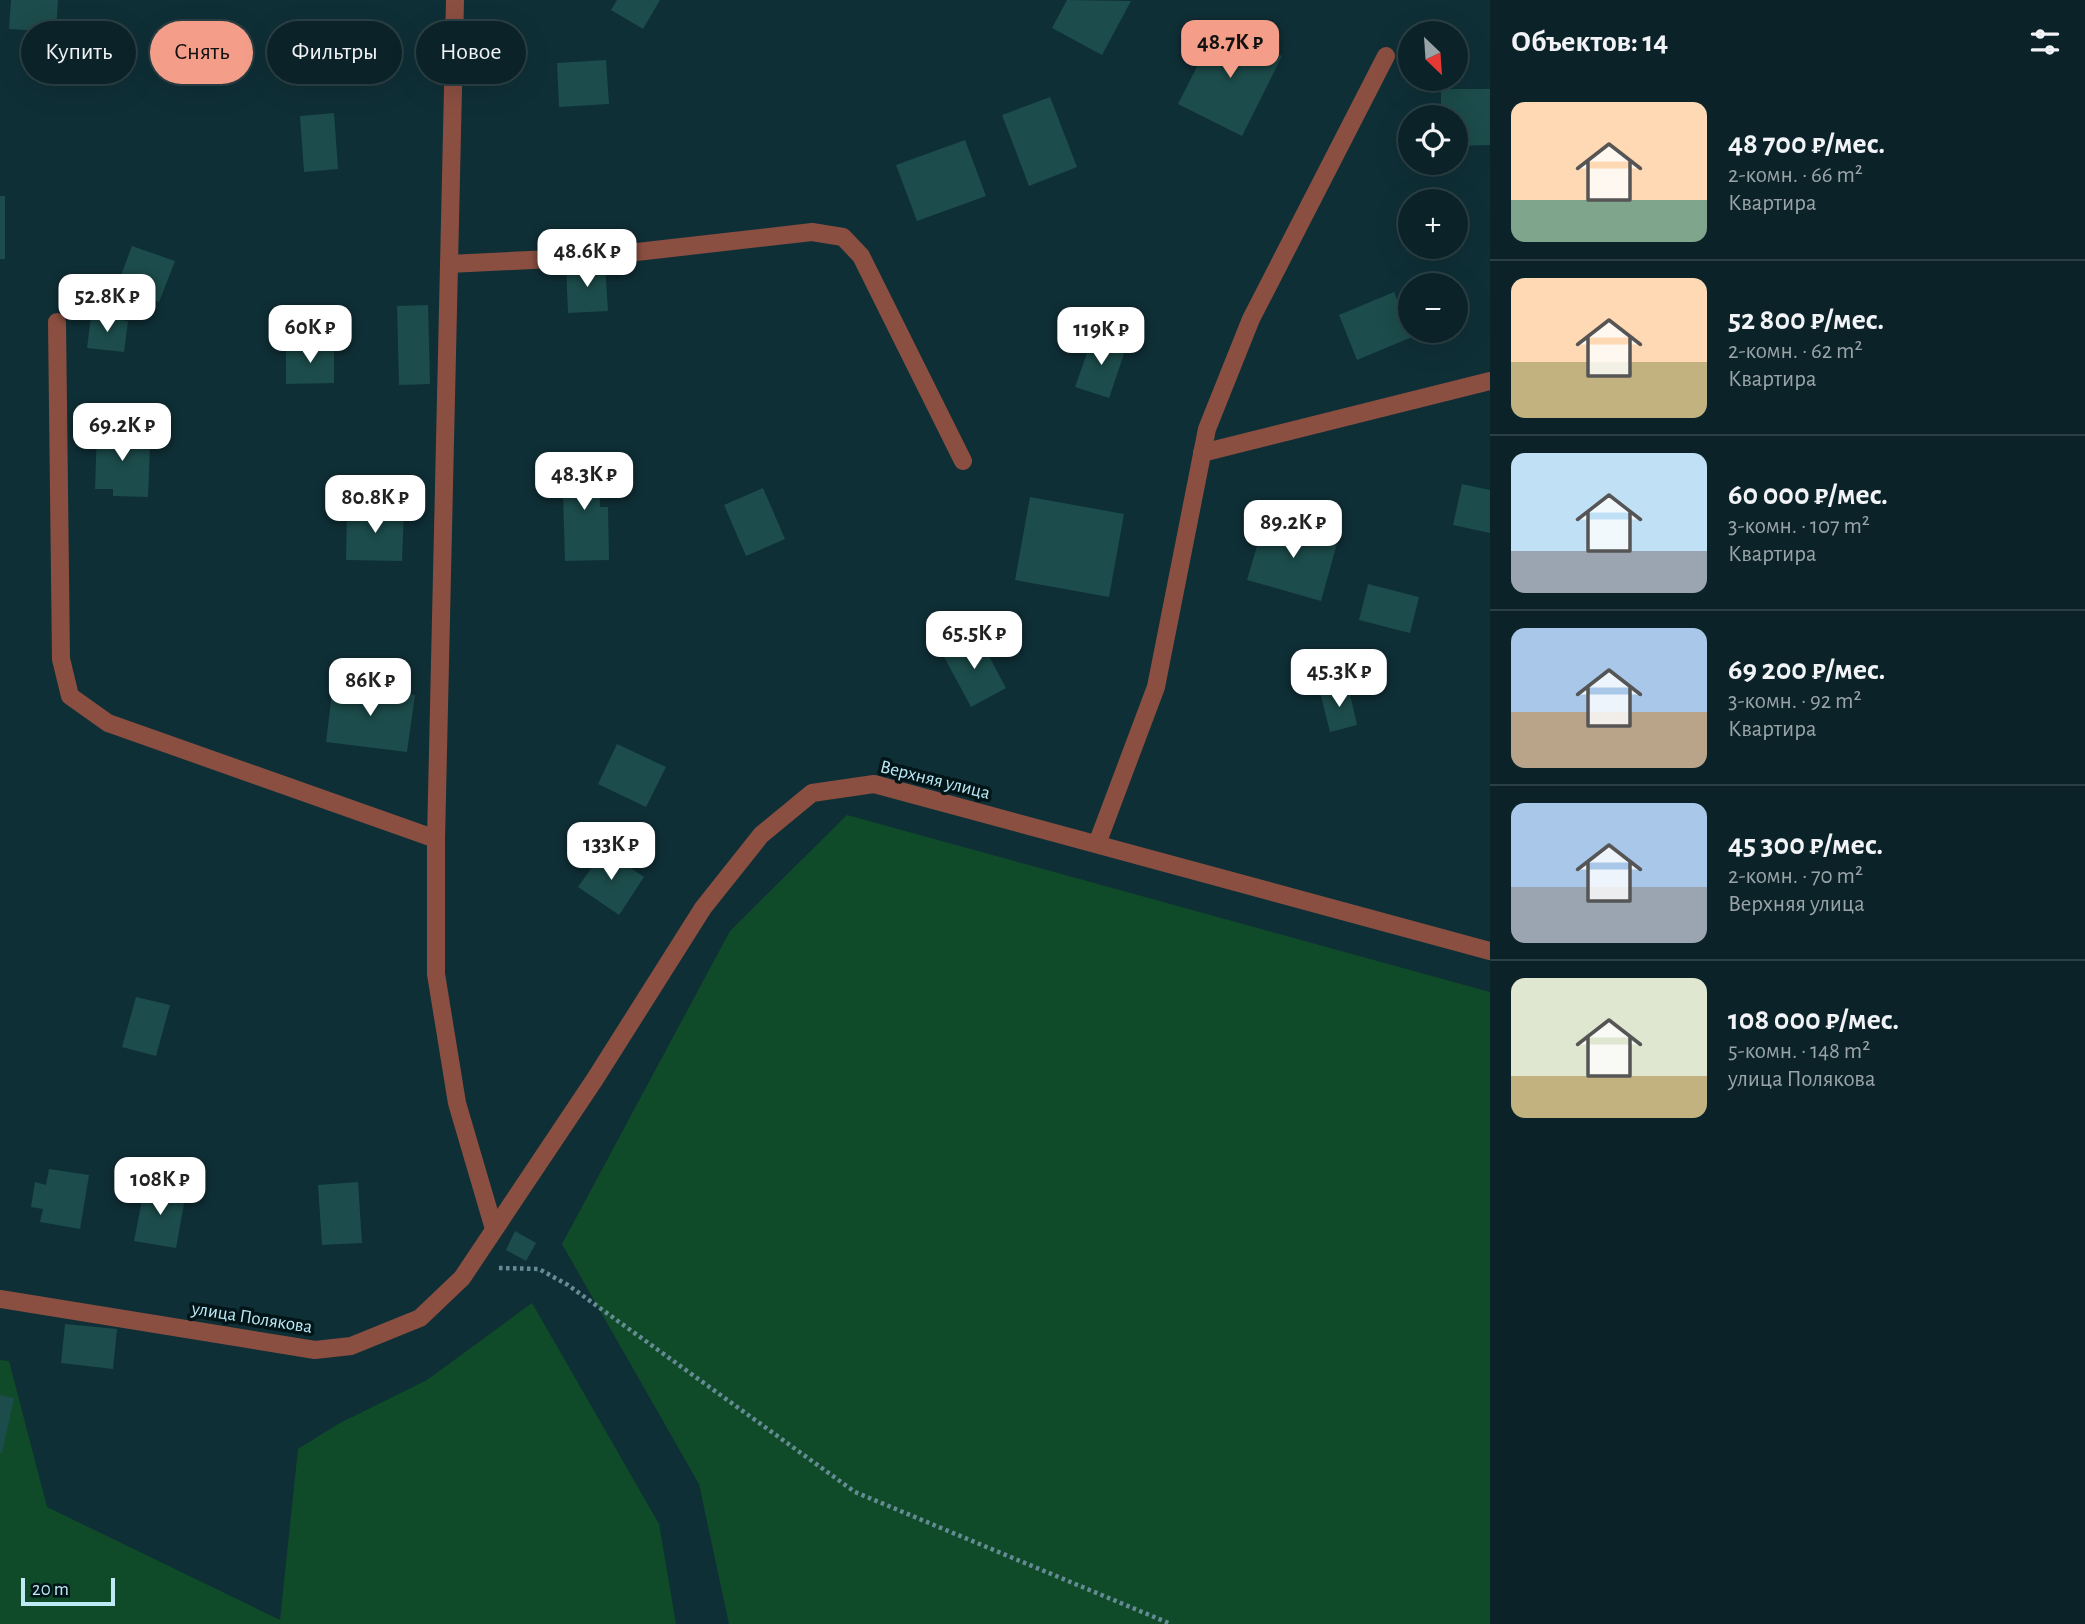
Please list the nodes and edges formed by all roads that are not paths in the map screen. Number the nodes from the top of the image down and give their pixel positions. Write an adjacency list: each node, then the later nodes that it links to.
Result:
1 (455, 0): 3 (street)
2 (1386, 56): 6 (street)
3 (449, 264): 7 (street); 8 (street)
4 (57, 322): 8 (street)
5 (1490, 380): 6 (street)
6 (1202, 453): 9 (street)
7 (963, 461)
8 (436, 839): 11 (street)
9 (1097, 845): 10 (street, Верхняя улица); 11 (street, Верхняя улица)
10 (1490, 951)
11 (494, 1229): 12 (street, улица Полякова)
12 (0, 1299)

